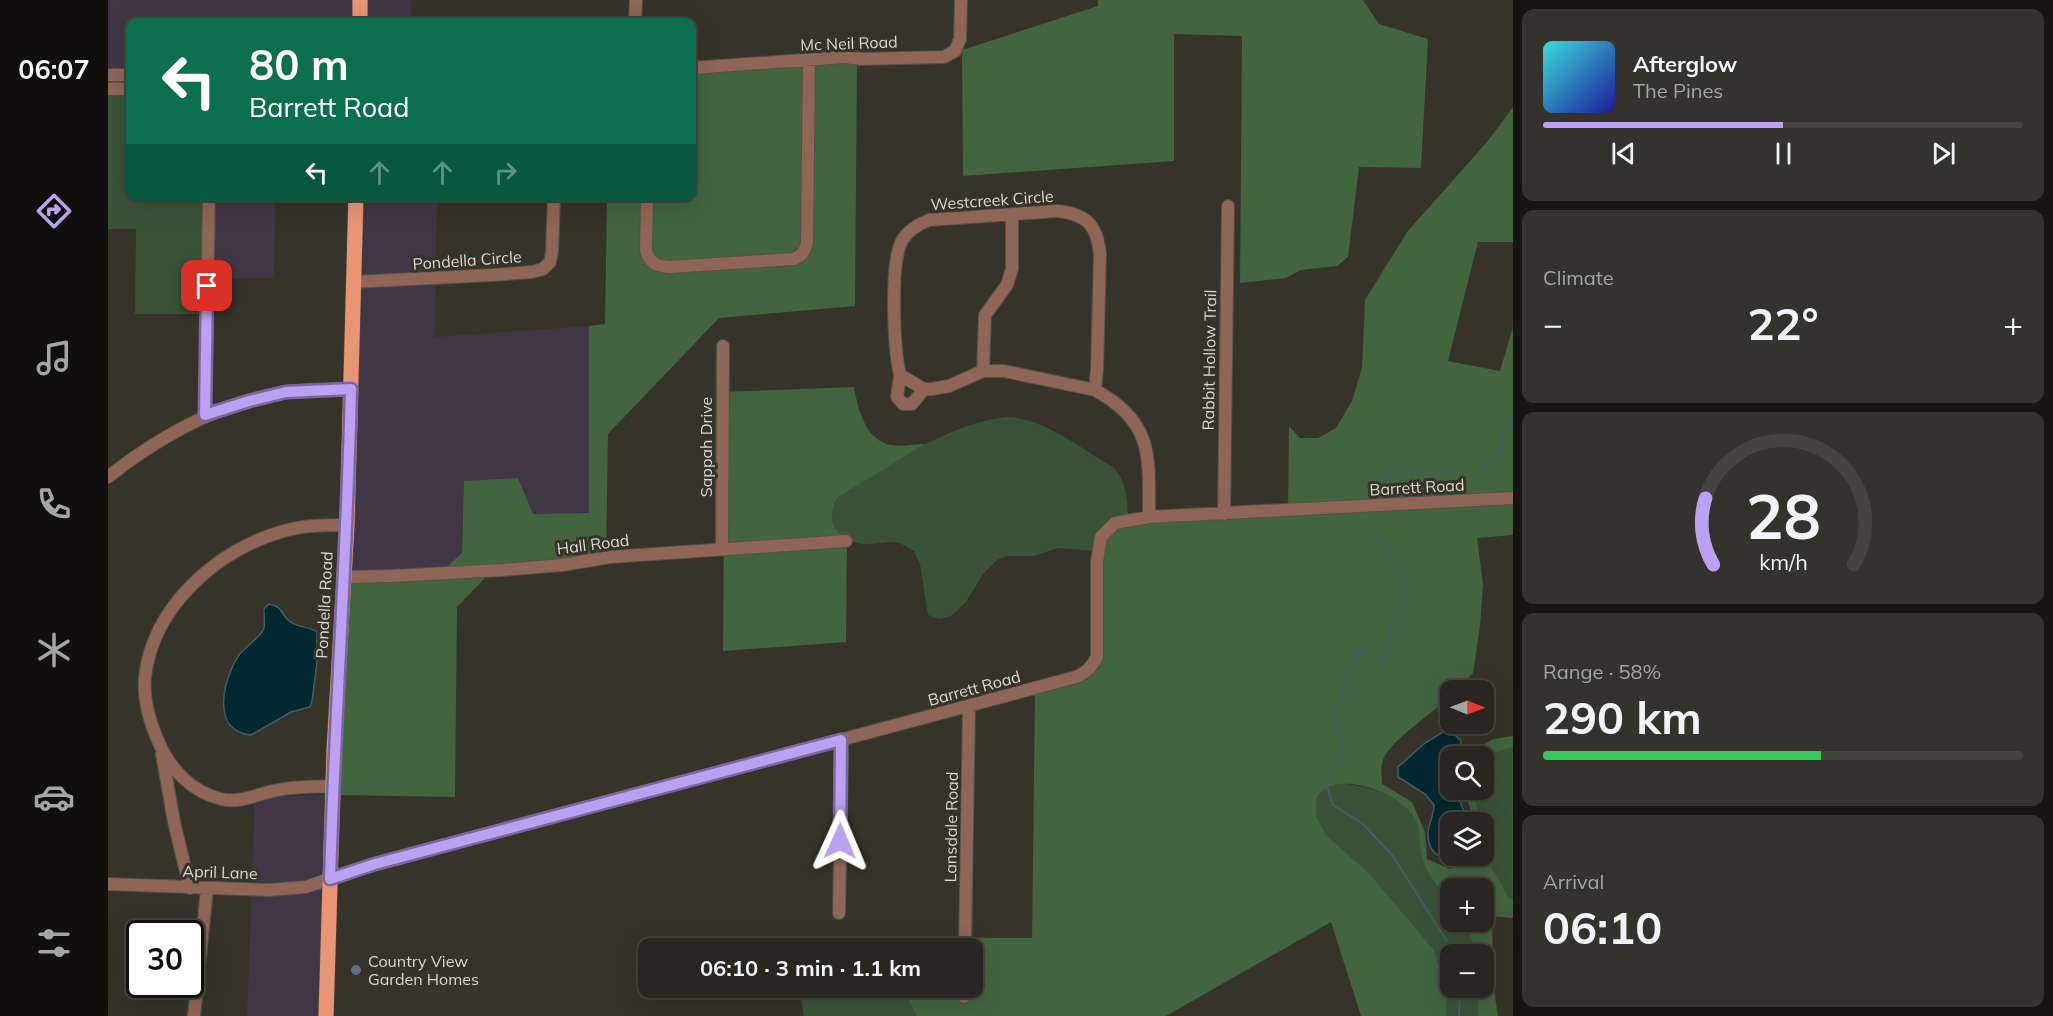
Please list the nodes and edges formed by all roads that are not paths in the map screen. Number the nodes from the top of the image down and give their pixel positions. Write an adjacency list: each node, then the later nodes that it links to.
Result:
1 (360, 0): 4 (main road)
2 (636, 0): 5 (street)
3 (961, 0): 6 (street, Mc Neil Road)
4 (360, 18)
5 (635, 18)
6 (809, 60): 7 (street, Mc Neil Road); 15 (street)
7 (696, 68)
8 (108, 75): 9 (street)
9 (126, 75)
10 (108, 89): 11 (street)
11 (126, 89)
12 (209, 201): 25 (street)
13 (356, 201): 18 (main road, Pondella Road)
14 (554, 201): 18 (street, Pondella Circle)
15 (647, 201)
16 (1228, 206): 28 (street, Rabbit Hollow Trail)
17 (1012, 215): 20 (street); 21 (street, Westcreek Circle); 24 (street, Westcreek Circle)
18 (353, 282): 22 (main road, Pondella Road)
19 (723, 346): 32 (street, Sappah Drive)
20 (983, 371): 23 (street, Westcreek Circle); 24 (street, Westcreek Circle)
21 (900, 375): 23 (street); 23 (street, Westcreek Circle)
22 (351, 389): 25 (street); 30 (main road, Pondella Road)
23 (924, 389)
24 (1095, 390): 29 (street, Westcreek Circle)
25 (205, 415): 26 (street)
26 (108, 477)
27 (1513, 498): 28 (street, Barrett Road)
28 (1224, 514): 29 (street, Barrett Road)
29 (1149, 517): 34 (street, Barrett Road)
30 (347, 525): 33 (main road, Pondella Road); 36 (street)
31 (846, 541): 32 (street, Hall Road)
32 (722, 549): 33 (street, Hall Road)
33 (344, 576): 37 (main road, Pondella Road)
34 (969, 706): 35 (street, Barrett Road); 45 (street, Lansdale Road)
35 (841, 740): 40 (street, Barrett Road); 44 (street)
36 (161, 748): 38 (street); 39 (street)
37 (333, 786): 38 (street); 40 (main road, Pondella Road)
38 (193, 788): 39 (street)
39 (170, 801): 42 (street)
40 (330, 879): 43 (street, April Lane); 47 (main road, Pondella Road)
41 (108, 884): 42 (street, April Lane)
42 (190, 888): 43 (street, April Lane)
43 (207, 889): 46 (street)
44 (839, 913)
45 (965, 938)
46 (194, 1016)
47 (326, 1016)

